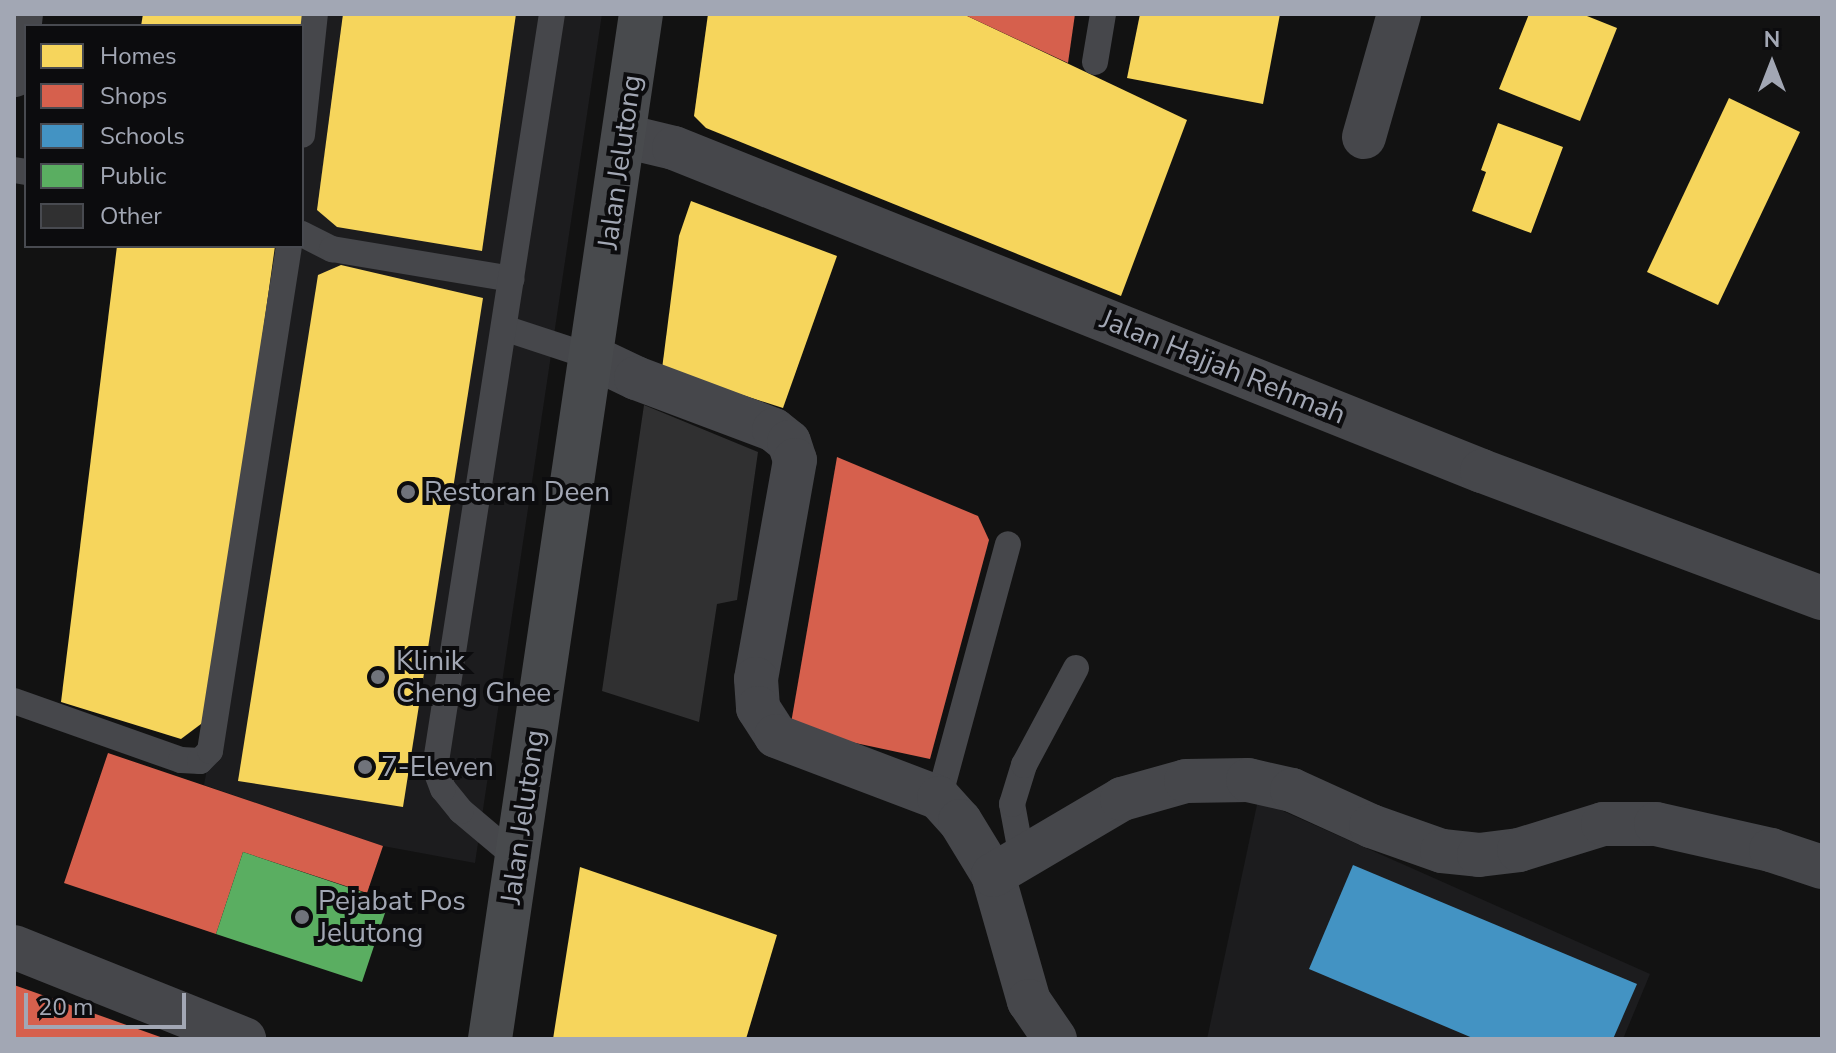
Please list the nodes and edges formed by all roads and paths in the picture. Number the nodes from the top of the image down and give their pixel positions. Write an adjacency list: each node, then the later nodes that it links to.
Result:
1 (315, 14): 7 (lane)
2 (552, 14): 12 (lane)
3 (641, 14): 8 (main road, Jalan Jelutong)
4 (1103, 14): 6 (lane)
5 (1399, 14): 9 (street)
6 (1095, 62)
7 (304, 116)
8 (624, 136): 14 (main road, Jalan Jelutong); 16 (street, Jalan Hajjah Rehmah)
9 (1364, 137)
10 (304, 235): 12 (lane)
11 (289, 248): 18 (lane)
12 (512, 279): 13 (lane)
13 (504, 328): 14 (lane); 20 (lane)
14 (592, 357): 19 (street); 20 (main road, Jalan Jelutong)
15 (1008, 544): 19 (lane)
16 (1822, 598)
17 (1076, 668): 21 (lane)
18 (14, 701)
19 (939, 798): 21 (street)
20 (517, 858): 26 (main road, Jalan Jelutong)
21 (1007, 866): 22 (street); 27 (street)
22 (1822, 867)
23 (14, 947): 24 (street)
24 (195, 1030): 25 (street)
25 (244, 1039)
26 (490, 1039)
27 (1055, 1039)

